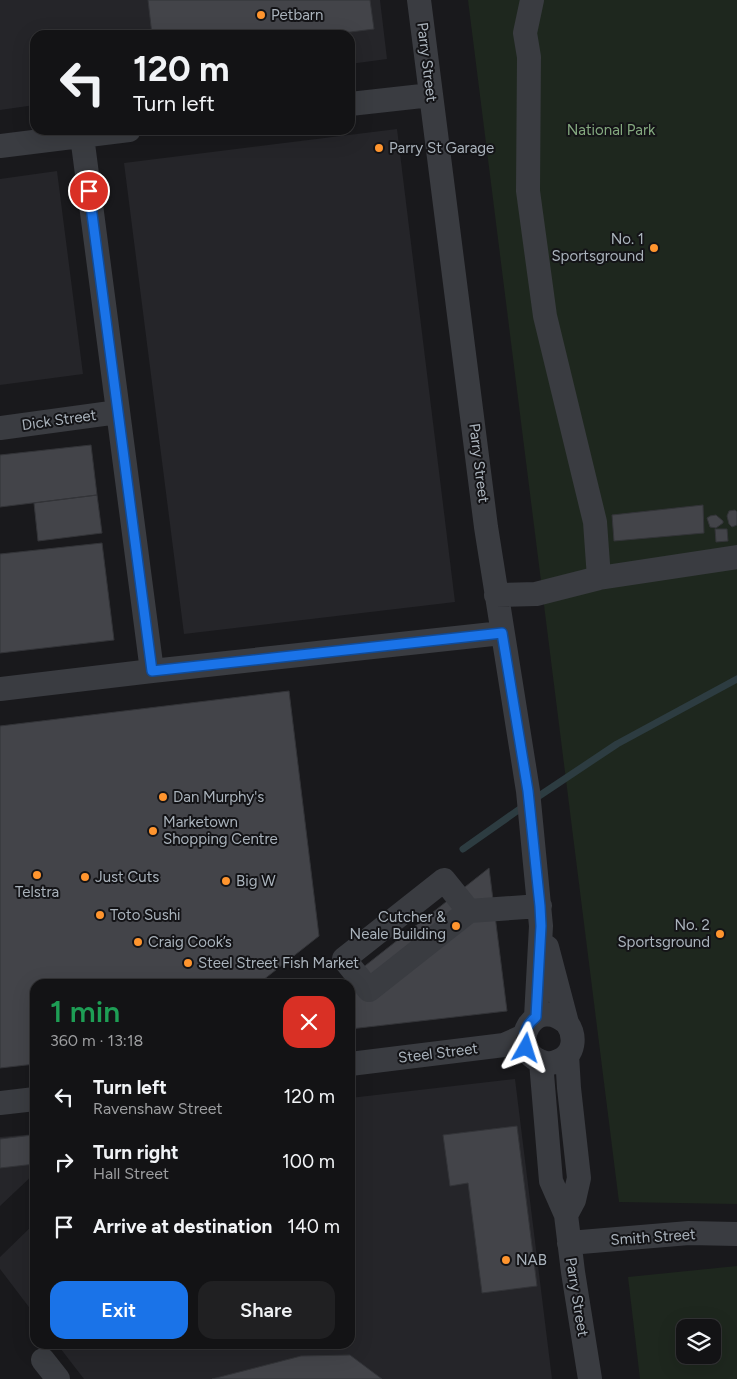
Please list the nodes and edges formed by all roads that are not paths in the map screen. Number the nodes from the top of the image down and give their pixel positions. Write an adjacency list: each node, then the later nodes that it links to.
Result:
1 (419, 0): 3 (street, Parry Street)
2 (532, 0): 11 (street)
3 (431, 95): 4 (street); 12 (street, Parry Street)
4 (355, 103)
5 (90, 135): 6 (street)
6 (82, 136): 7 (street); 8 (street)
7 (0, 146)
8 (118, 412): 9 (street, Dick Street); 14 (street)
9 (0, 428)
10 (737, 557): 11 (street)
11 (599, 578): 12 (street)
12 (496, 595): 13 (street, Parry Street)
13 (502, 633): 14 (street); 17 (street, Parry Street)
14 (152, 671): 15 (street)
15 (0, 689)
16 (469, 911): 16 (street); 17 (street)
17 (540, 916): 18 (street, Parry Street); 19 (street, Parry Street)
18 (567, 1023): 19 (street); 20 (street, Parry Street)
19 (530, 1027): 21 (street, Parry Street); 22 (street, Steel Street)
20 (568, 1055): 21 (street); 25 (street, Parry Street)
21 (541, 1062): 25 (street, Parry Street)
22 (355, 1063)
23 (30, 1100): 24 (street)
24 (0, 1103)
25 (566, 1216): 27 (street, Parry Street)
26 (737, 1234): 27 (street, Smith Street)
27 (569, 1243): 30 (street, Parry Street)
28 (44, 1360): 29 (street)
29 (58, 1379)
30 (590, 1379)

